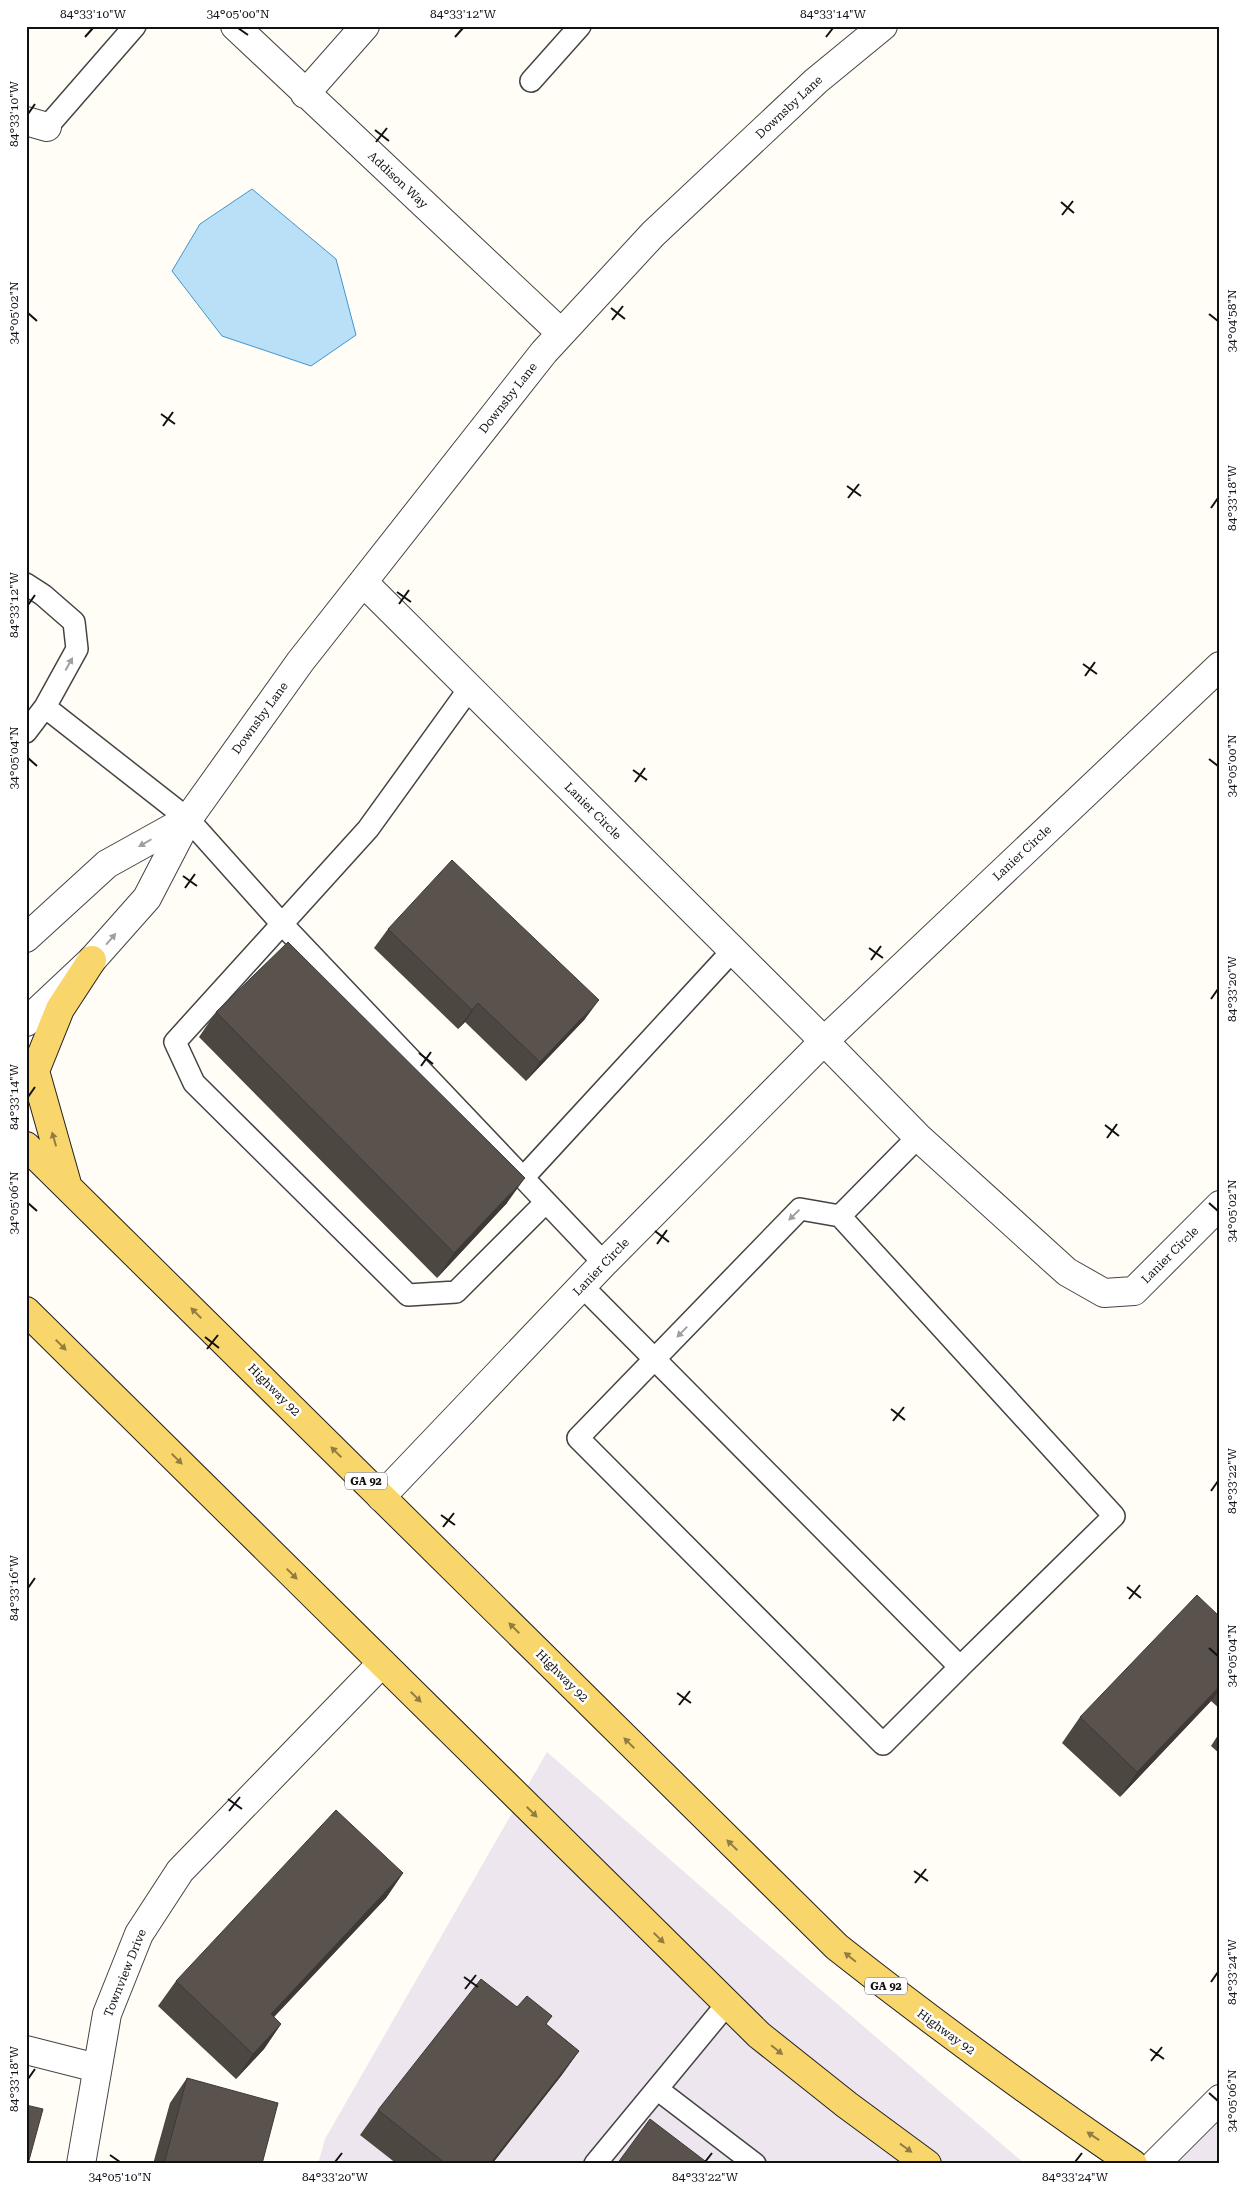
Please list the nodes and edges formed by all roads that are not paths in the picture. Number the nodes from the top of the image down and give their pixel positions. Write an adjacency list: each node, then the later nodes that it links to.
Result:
1 (135, 26): 8 (lane)
2 (235, 26): 7 (street, Addison Way)
3 (365, 26): 7 (street)
4 (580, 26): 6 (lane)
5 (883, 26): 9 (street, Downsby Lane)
6 (531, 81)
7 (305, 94): 9 (street, Addison Way)
8 (36, 124)
9 (562, 333): 10 (street, Downsby Lane)
10 (363, 582): 13 (street, Lanier Circle); 16 (street, Downsby Lane)
11 (26, 584): 14 (lane, one-way to 11)
12 (1220, 666): 22 (street, Lanier Circle)
13 (469, 689): 17 (lane); 19 (street, Lanier Circle)
14 (45, 707): 15 (lane); 16 (lane)
15 (26, 732)
16 (188, 819): 17 (lane); 18 (street, Downsby Lane, one-way to 18); 20 (street, Downsby Lane, one-way to 16)
17 (282, 924): 25 (lane); 27 (lane)
18 (26, 938)
19 (734, 949): 22 (street, Lanier Circle); 25 (lane)
20 (92, 960): 21 (street, Downsby Lane); 26 (main road, one-way to 20)
21 (26, 1022)
22 (824, 1041): 23 (street, Lanier Circle); 30 (street, Lanier Circle)
23 (918, 1137): 28 (street, Lanier Circle); 29 (lane)
24 (26, 1146): 26 (main road, Highway 92 / GA 92)
25 (523, 1178): 27 (lane)
26 (67, 1186): 34 (main road, Highway 92 / GA 92, one-way to 26)
27 (546, 1202): 30 (lane)
28 (1220, 1205)
29 (840, 1216): 33 (lane, one-way to 33); 36 (lane)
30 (604, 1263): 31 (street, Lanier Circle)
31 (582, 1286): 33 (lane); 34 (street, Lanier Circle)
32 (26, 1311): 35 (main road, one-way to 35)
33 (656, 1359): 36 (lane); 36 (lane)
34 (381, 1497): 46 (main road, Highway 92 / GA 92, one-way to 34)
35 (382, 1663): 37 (main road, one-way to 37); 39 (street, Townview Drive)
36 (960, 1667)
37 (727, 2004): 40 (lane); 45 (main road, one-way to 45)
38 (26, 2050): 39 (street)
39 (97, 2068): 42 (street, Townview Drive)
40 (657, 2089): 43 (lane); 44 (lane)
41 (1220, 2099): 47 (street)
42 (81, 2164)
43 (595, 2164)
44 (755, 2164)
45 (927, 2164)
46 (1133, 2164)
47 (1155, 2164)

